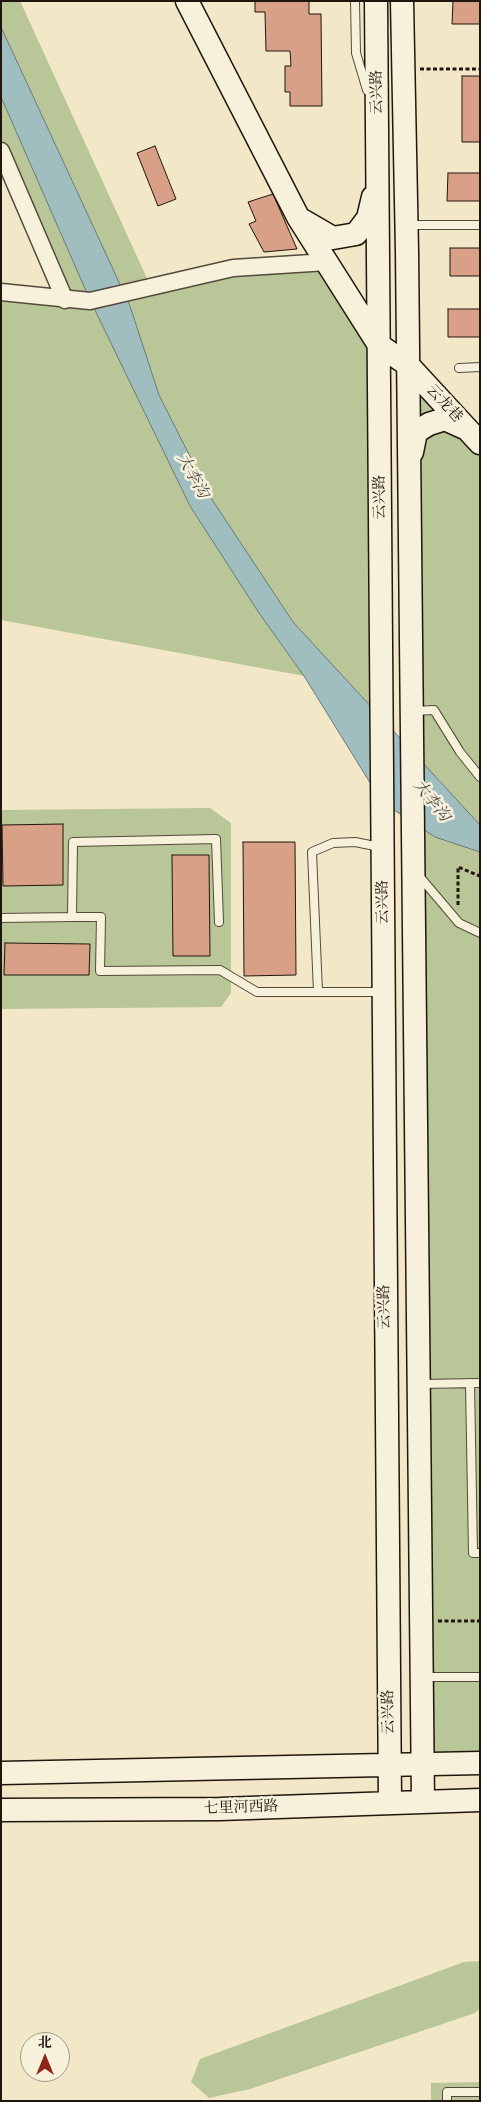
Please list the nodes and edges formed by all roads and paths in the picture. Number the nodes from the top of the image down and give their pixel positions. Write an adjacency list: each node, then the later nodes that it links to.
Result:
1 (187, 1): 10 (street)
2 (355, 1): 7 (lane)
3 (376, 1): 9 (street, 云兴路)
4 (402, 1): 5 (street, 云兴路)
5 (404, 69): 6 (path); 11 (street, 云兴路)
6 (480, 69)
7 (367, 96)
8 (1, 151): 15 (street)
9 (373, 180): 10 (street); 16 (street, 云兴路)
10 (298, 218): 13 (street)
11 (407, 225): 12 (lane); 17 (street, 云兴路)
12 (480, 225)
13 (326, 262): 15 (street); 16 (street)
14 (1, 292): 15 (street)
15 (65, 300)
16 (379, 345): 17 (street, 云龙巷); 24 (street, 云兴路)
17 (408, 365): 20 (street, 云龙巷); 21 (street, 云兴路)
18 (480, 367): 19 (lane)
19 (459, 368)
20 (473, 436): 21 (street)
21 (409, 465): 22 (street, 云兴路)
22 (412, 717): 23 (lane); 25 (street, 云兴路)
23 (480, 777)
24 (383, 836): 32 (lane); 33 (street, 云兴路)
25 (413, 870): 30 (lane); 36 (street, 云兴路)
26 (480, 876): 30 (path)
27 (72, 917): 28 (lane); 29 (lane); 32 (lane)
28 (1, 918)
29 (219, 922)
30 (459, 923): 31 (lane)
31 (480, 933)
32 (318, 992): 33 (lane)
33 (384, 992): 44 (street, 云兴路)
34 (470, 1383): 35 (lane); 36 (lane); 37 (lane)
35 (480, 1383)
36 (419, 1384): 38 (street, 云兴路)
37 (480, 1553)
38 (422, 1621): 39 (path); 40 (street, 云兴路)
39 (480, 1621)
40 (422, 1677): 41 (lane); 43 (street, 云兴路)
41 (480, 1677)
42 (480, 1762): 43 (street)
43 (423, 1764): 44 (street); 47 (street, 云兴路)
44 (390, 1766): 45 (street); 48 (street, 云兴路)
45 (1, 1773)
46 (480, 1800): 47 (street, 七里河西路)
47 (423, 1802): 48 (street, 七里河西路)
48 (390, 1803): 49 (street, 七里河西路)
49 (1, 1810)
50 (480, 2092): 51 (lane)
51 (447, 2101)

